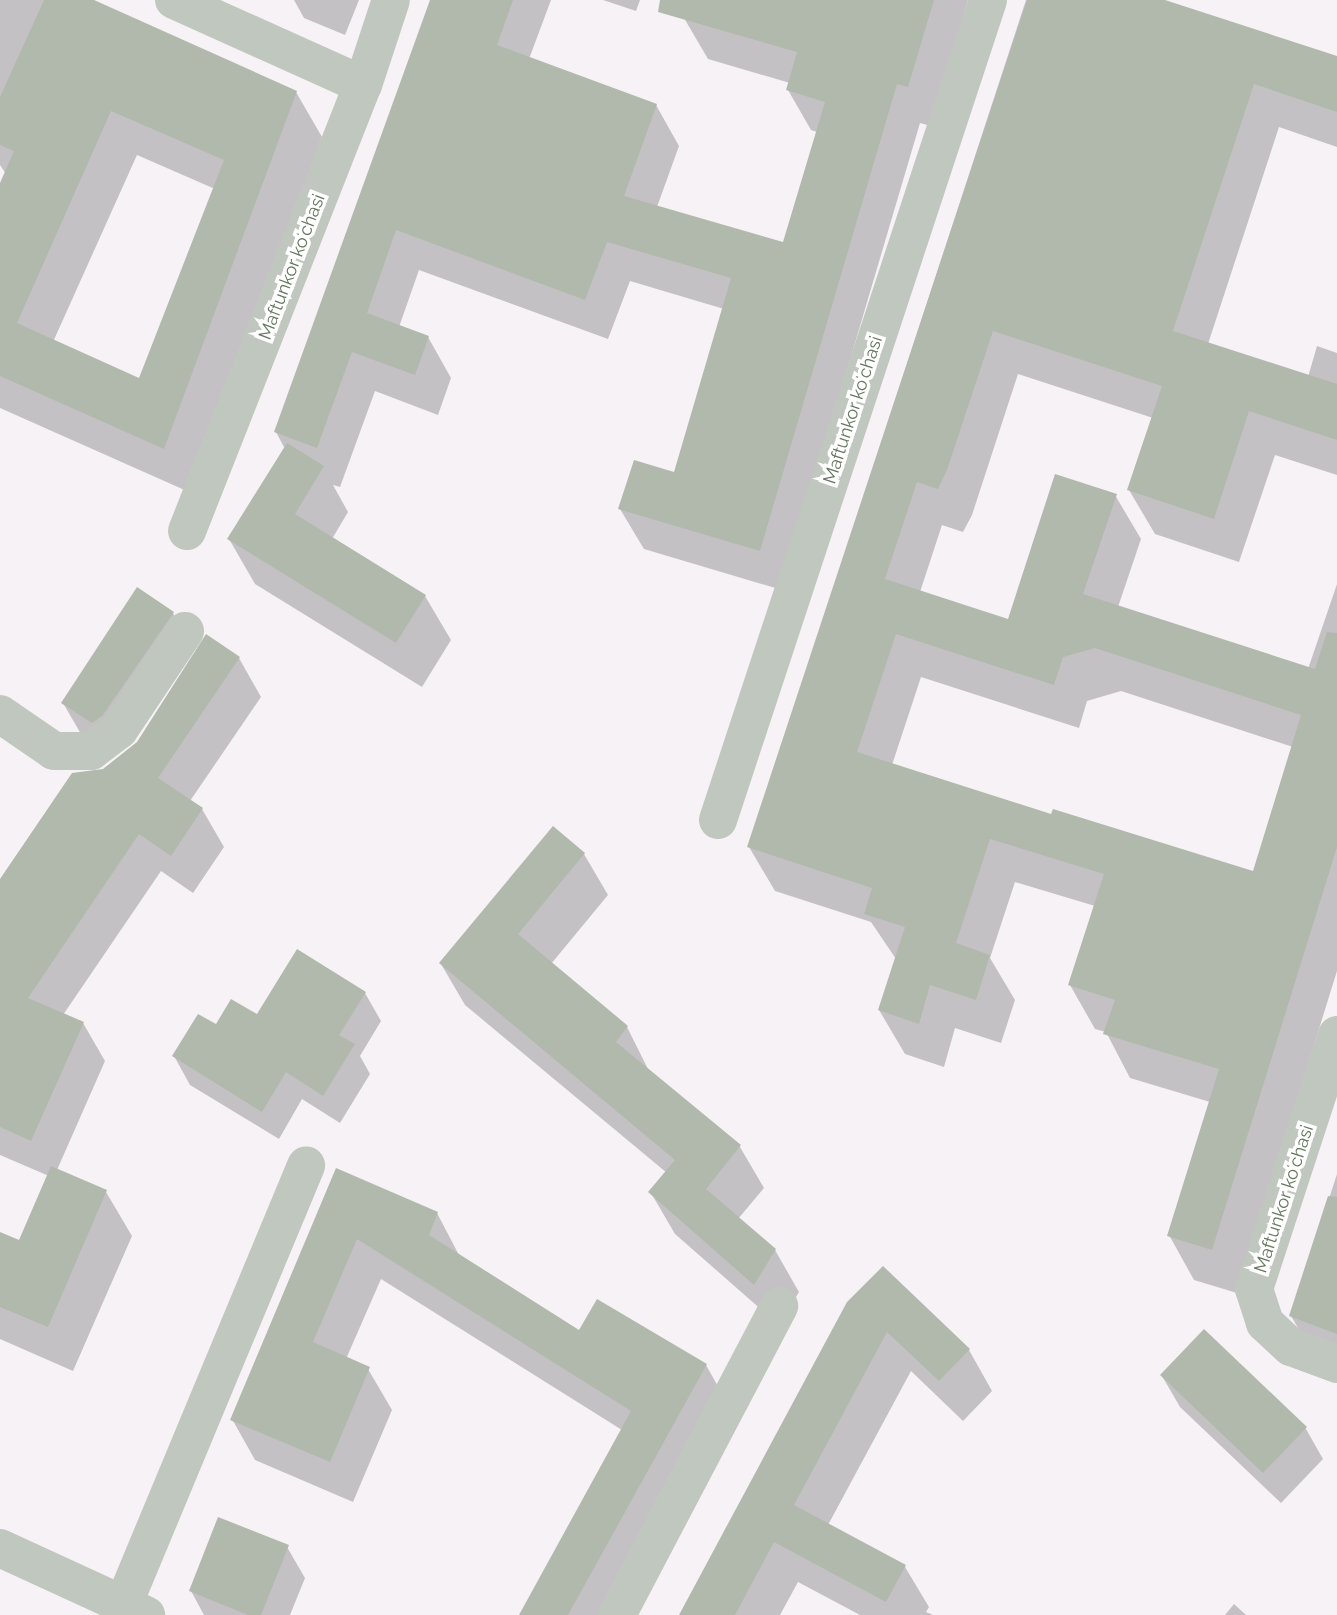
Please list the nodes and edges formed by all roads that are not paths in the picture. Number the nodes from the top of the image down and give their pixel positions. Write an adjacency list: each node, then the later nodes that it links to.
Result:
1 (174, 0): 4 (street)
2 (391, 0): 4 (street, Maftunkor koʻchasi)
3 (988, 0): 8 (street, Maftunkor koʻchasi)
4 (363, 85): 5 (street, Maftunkor koʻchasi)
5 (187, 531)
6 (185, 631): 7 (street)
7 (0, 714)
8 (718, 820)
9 (1337, 1035): 12 (street, Maftunkor koʻchasi)
10 (306, 1165): 14 (street)
11 (779, 1306): 15 (street)
12 (1337, 1364)
13 (0, 1548): 14 (street)
14 (135, 1609)
15 (617, 1615)

